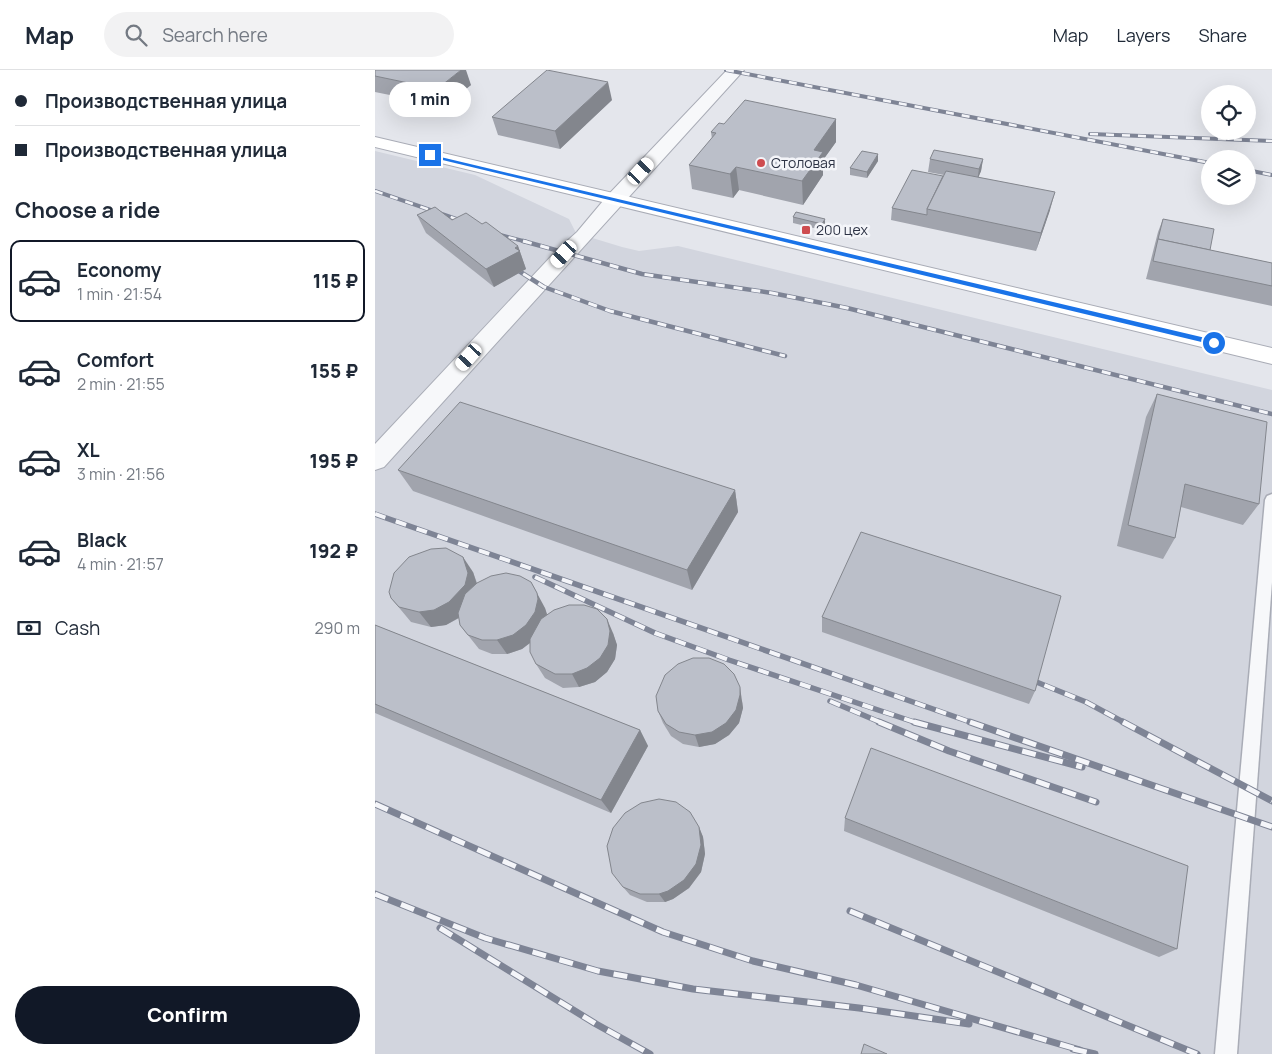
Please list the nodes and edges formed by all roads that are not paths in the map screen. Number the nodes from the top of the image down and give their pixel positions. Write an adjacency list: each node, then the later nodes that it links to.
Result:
1 (736, 70): 3 (street)
2 (375, 142): 3 (main road)
3 (615, 199): 4 (main road); 5 (street)
4 (1272, 356)
5 (375, 460)
6 (1272, 500): 7 (lane)
7 (1226, 1054)

